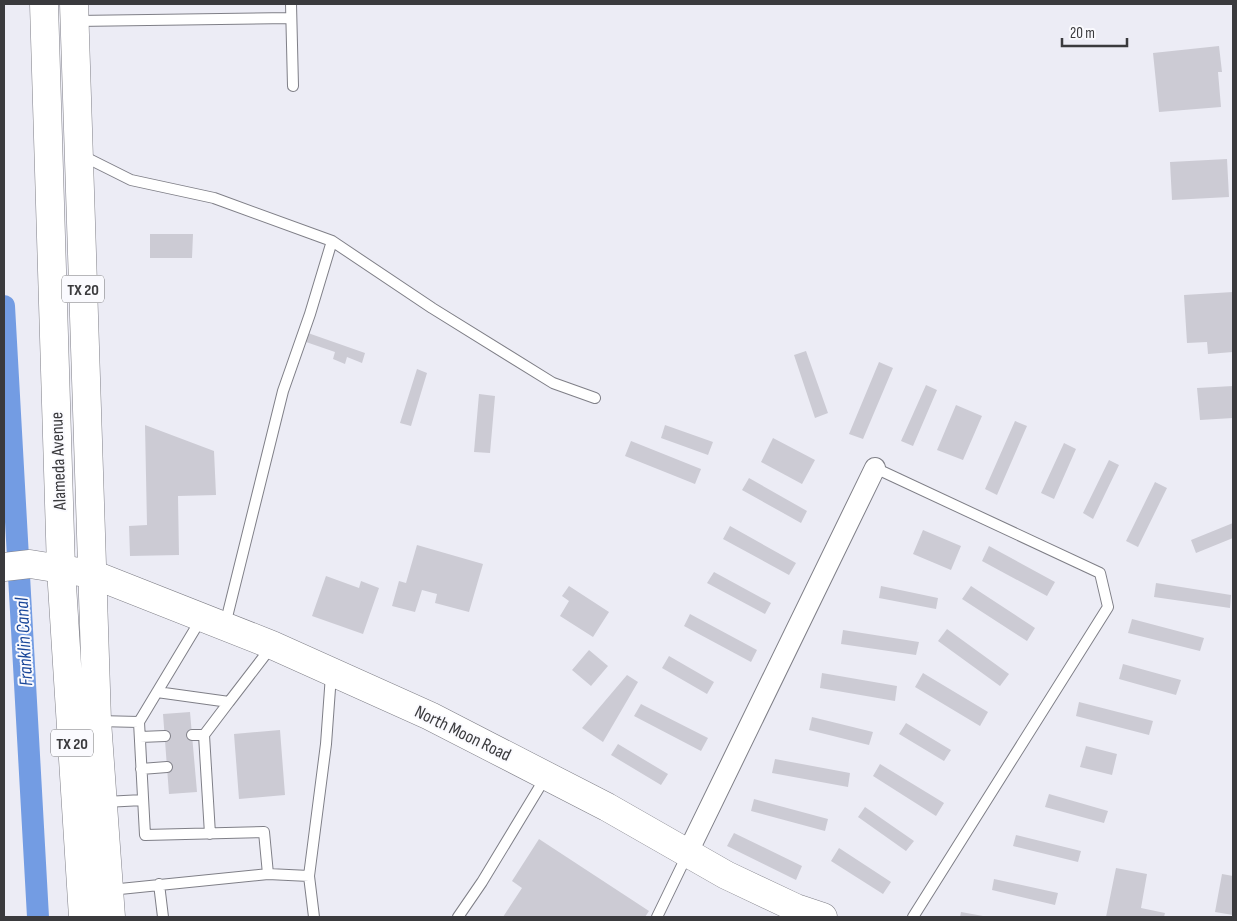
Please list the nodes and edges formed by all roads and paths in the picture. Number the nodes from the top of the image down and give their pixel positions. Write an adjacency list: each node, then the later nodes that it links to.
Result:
1 (44, 4): 11 (main road, Alameda Avenue / TX 20)
2 (291, 4): 4 (lane)
3 (74, 12): 4 (lane); 6 (main road, Alameda Avenue / TX 20)
4 (291, 18): 5 (lane)
5 (293, 86)
6 (80, 154): 7 (lane); 12 (main road, Alameda Avenue / TX 20)
7 (332, 240): 8 (lane); 13 (lane)
8 (595, 398)
9 (876, 468): 32 (street); 44 (lane)
10 (4, 567): 11 (main road, North Moon Road)
11 (52, 567): 12 (main road, North Moon Road); 37 (main road, Alameda Avenue / TX 20)
12 (92, 574): 13 (main road, North Moon Road); 18 (main road, Alameda Avenue / TX 20)
13 (213, 622): 14 (main road, North Moon Road); 16 (lane)
14 (272, 645): 15 (main road, North Moon Road); 17 (lane)
15 (331, 672): 28 (main road, North Moon Road); 34 (lane)
16 (157, 692): 17 (lane); 19 (lane)
17 (230, 702): 21 (lane)
18 (97, 720): 19 (lane); 30 (main road, Alameda Avenue / TX 20)
19 (139, 722): 23 (lane)
20 (192, 735): 21 (lane)
21 (204, 735): 25 (lane)
22 (165, 736): 23 (lane)
23 (140, 737): 27 (lane)
24 (195, 764): 25 (lane)
25 (206, 764): 31 (lane)
26 (167, 767): 27 (lane)
27 (141, 770): 29 (lane)
28 (547, 775): 32 (main road, North Moon Road); 41 (lane)
29 (143, 800): 30 (lane); 31 (lane)
30 (104, 802): 36 (main road, Alameda Avenue / TX 20)
31 (210, 834): 33 (lane)
32 (688, 854): 42 (lane); 43 (main road, North Moon Road)
33 (268, 874): 34 (lane); 35 (lane)
34 (309, 876): 40 (lane)
35 (159, 884): 36 (lane); 39 (lane)
36 (109, 890): 38 (main road, Alameda Avenue / TX 20)
37 (83, 917)
38 (111, 917)
39 (163, 917)
40 (314, 917)
41 (458, 917)
42 (657, 917)
43 (822, 917)
44 (913, 917)

